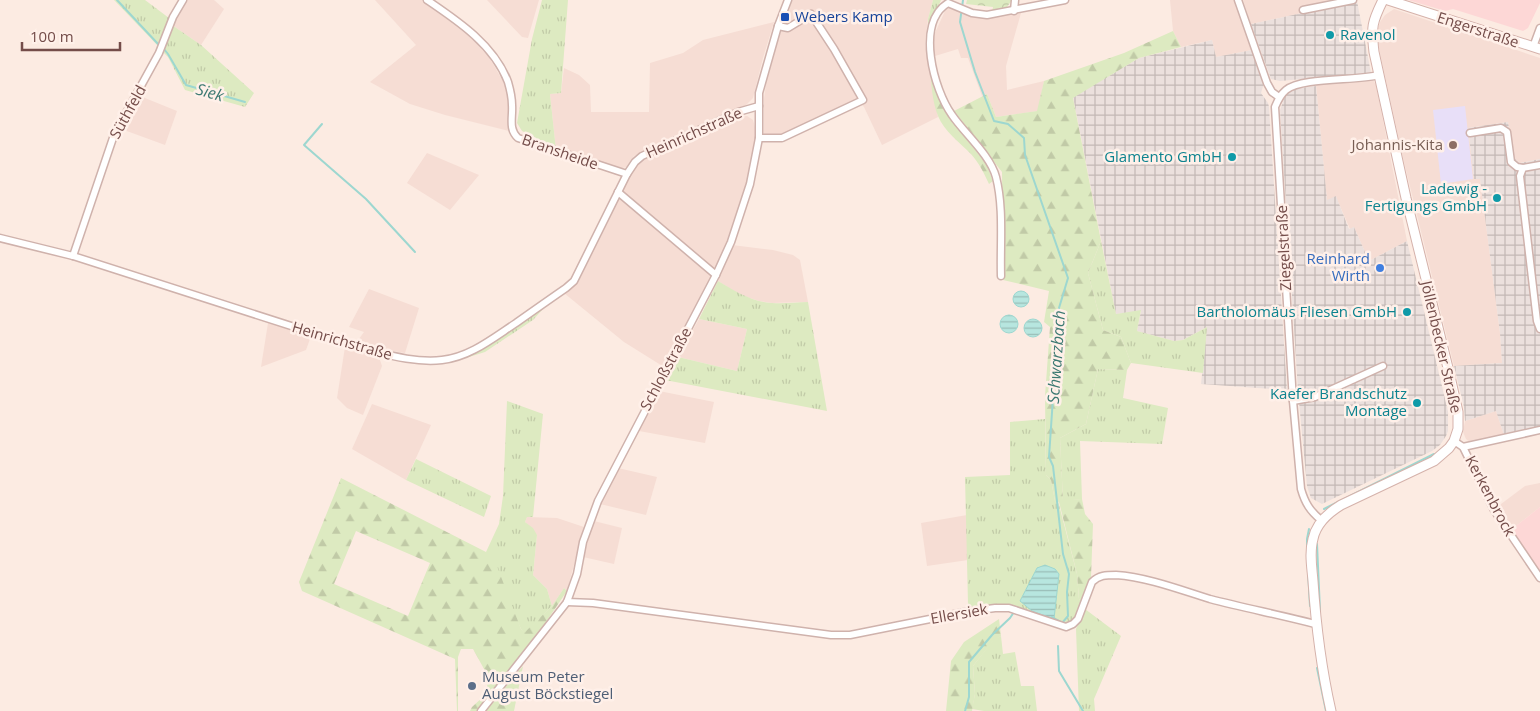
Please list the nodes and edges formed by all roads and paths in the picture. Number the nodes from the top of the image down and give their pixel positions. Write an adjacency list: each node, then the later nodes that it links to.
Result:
1 (183, 0): 25 (street, Süthfeld)
2 (427, 0): 22 (street, Bransheide)
3 (788, 0): 12 (street, Schloßstraße)
4 (1015, 0): 11 (street)
5 (1065, 0): 11 (street)
6 (1238, 0): 16 (street)
7 (1354, 0): 10 (street)
8 (1383, 0): 15 (street, Jöllenbecker Straße)
9 (1388, 0): 14 (street, Engerstraße)
10 (1303, 10)
11 (1014, 11): 27 (street)
12 (778, 26): 17 (street, Schloßstraße); 19 (street)
13 (1540, 28): 14 (street)
14 (1537, 48)
15 (1379, 75): 16 (street); 32 (street, Jöllenbecker Straße)
16 (1279, 97): 30 (street, Ziegelstraße)
17 (759, 106): 19 (street, Schloßstraße); 22 (street, Heinrichstraße)
18 (1470, 133): 21 (street)
19 (758, 138): 26 (street, Schloßstraße)
20 (1540, 165): 21 (street)
21 (1523, 168): 28 (street)
22 (627, 174): 23 (street, Heinrichstraße)
23 (618, 192): 25 (street, Heinrichstraße); 26 (street)
24 (0, 238): 25 (street, Heinrichstraße)
25 (73, 256)
26 (716, 275): 36 (street, Schloßstraße)
27 (1001, 276)
28 (1540, 329)
29 (1383, 366): 30 (street)
30 (1293, 401): 34 (street, Ziegelstraße)
31 (1540, 430): 33 (street)
32 (1454, 441): 33 (street, Kerkenbrock); 34 (street)
33 (1463, 447): 35 (street, Kerkenbrock)
34 (1322, 520): 37 (street)
35 (1540, 578)
36 (567, 602): 37 (street, Ellersiek); 38 (street, Schloßstraße)
37 (1316, 624): 39 (street)
38 (481, 711)
39 (1330, 711)

